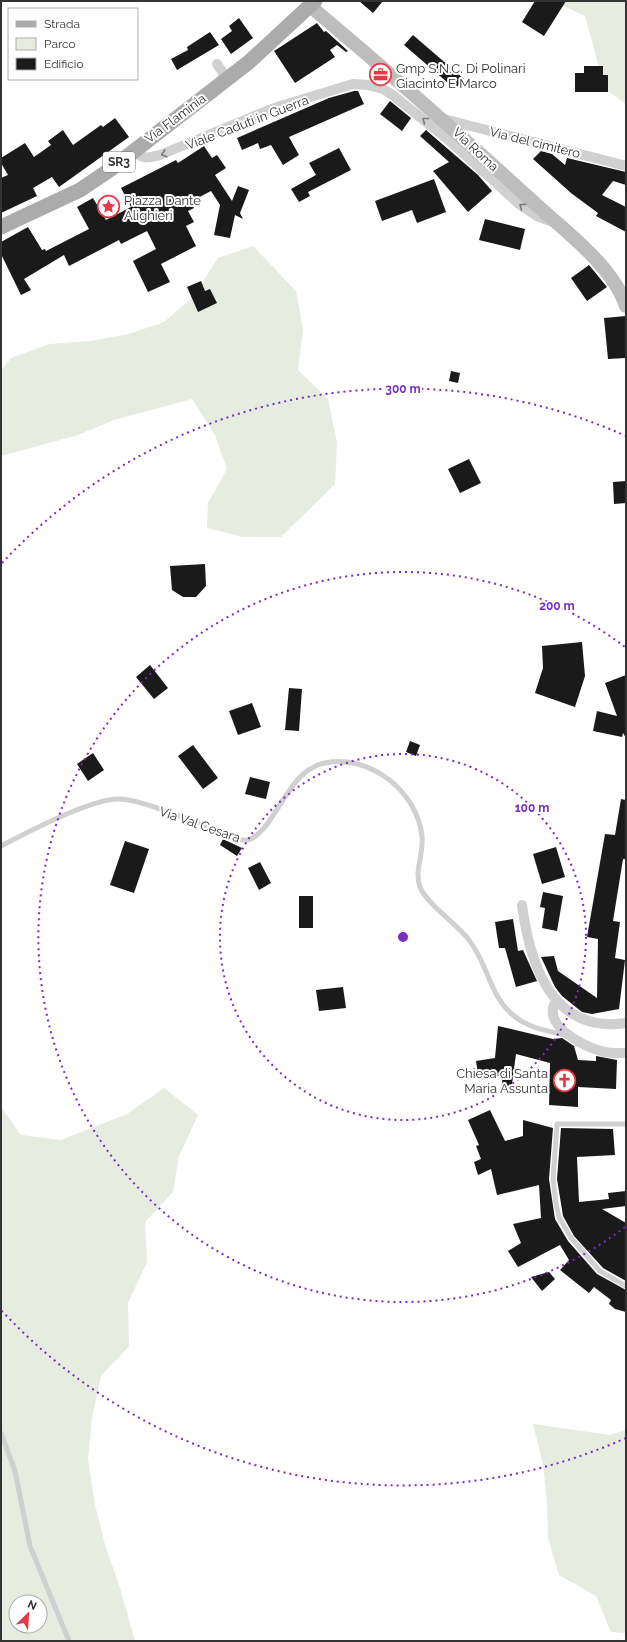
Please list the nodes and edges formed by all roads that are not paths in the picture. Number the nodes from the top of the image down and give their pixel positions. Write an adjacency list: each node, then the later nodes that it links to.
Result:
1 (312, 3): 3 (main road, Via Flaminia / SR3); 4 (main road, Via Roma)
2 (218, 64): 3 (street)
3 (226, 79): 5 (main road, Via Flaminia / SR3)
4 (444, 119): 6 (street, Via del cimitero); 7 (main road, Via Roma)
5 (133, 150): 7 (street, Viale Caduti in Guerra, one-way to 5); 8 (main road, Via Flaminia / SR3)
6 (626, 166)
7 (557, 223): 9 (main road, Via Roma)
8 (1, 227)
9 (626, 306)
10 (1, 846): 14 (lane, Via Val Cesara)
11 (522, 905): 12 (street)
12 (557, 1000): 13 (street); 14 (street)
13 (626, 1023)
14 (571, 1036): 15 (street)
15 (626, 1053)
16 (626, 1124): 17 (lane)
17 (626, 1286)
18 (1, 1433): 19 (lane)
19 (69, 1641)

